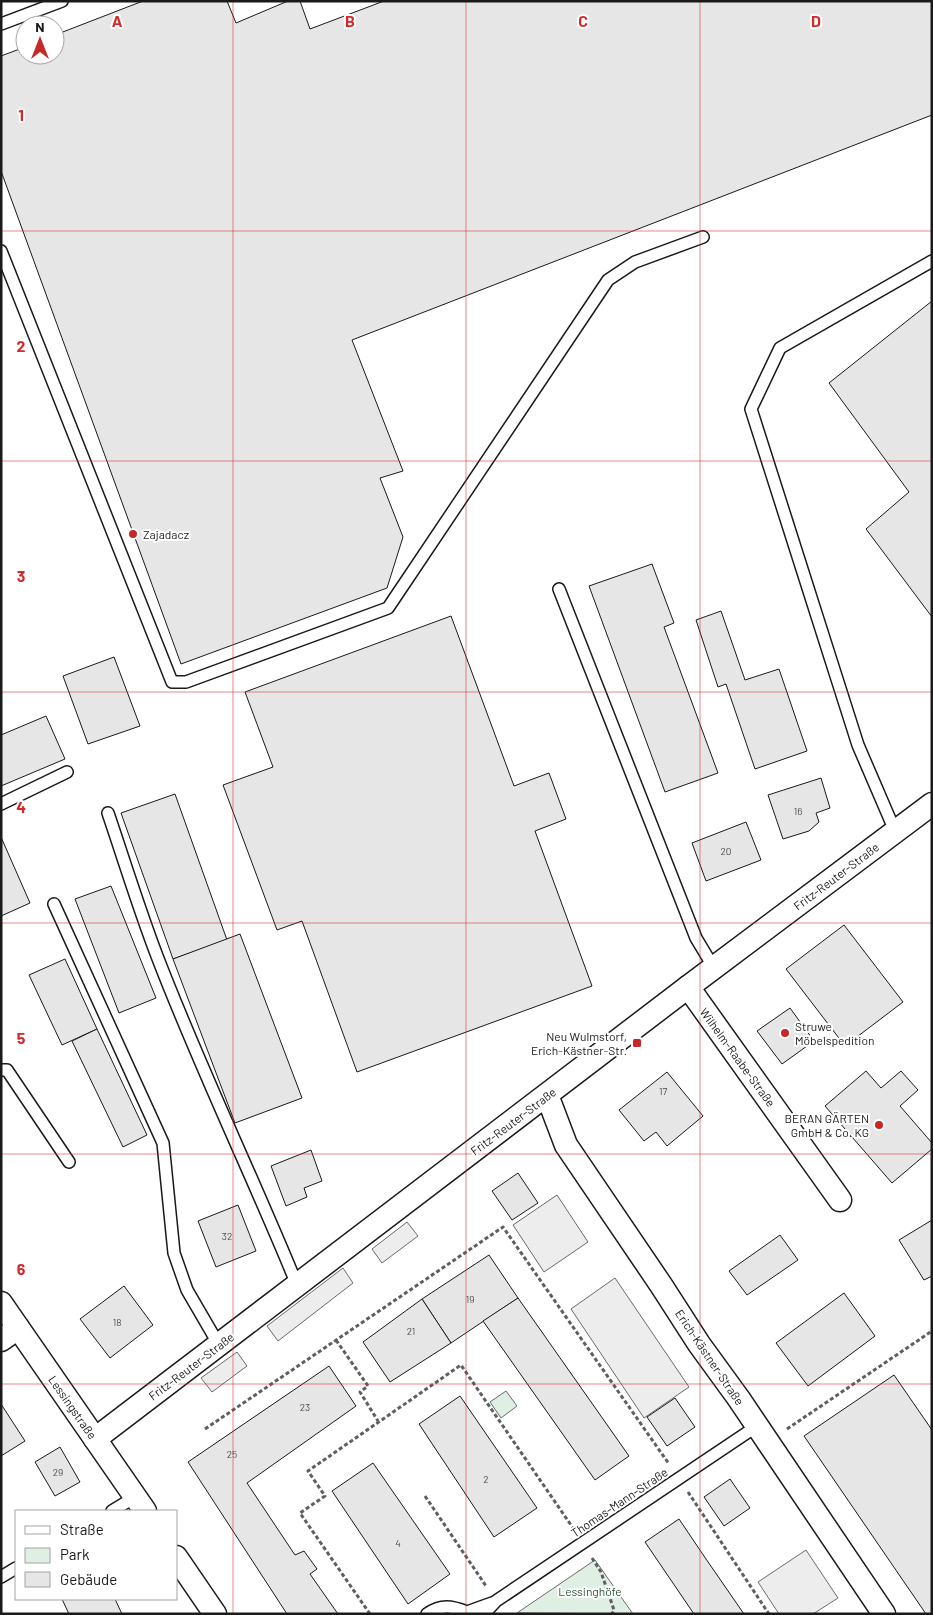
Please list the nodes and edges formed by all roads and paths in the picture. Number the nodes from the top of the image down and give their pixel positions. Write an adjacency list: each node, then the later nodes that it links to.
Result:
1 (62, 1): 2 (lane)
2 (1, 24)
3 (703, 237): 4 (lane)
4 (1, 251)
5 (932, 261): 11 (lane)
6 (559, 589): 13 (lane)
7 (67, 772): 8 (lane)
8 (1, 804)
9 (932, 804): 11 (street, Fritz-Reuter-Straße)
10 (108, 812): 19 (lane)
11 (896, 832): 13 (street, Fritz-Reuter-Straße)
12 (54, 904): 24 (lane)
13 (714, 968): 14 (street, Fritz-Reuter-Straße)
14 (688, 988): 16 (street, Fritz-Reuter-Straße); 18 (street, Wilhelm-Raabe-Straße)
15 (1, 1070): 17 (lane)
16 (547, 1095): 19 (street, Fritz-Reuter-Straße); 27 (street, Erich-Kästner-Straße)
17 (69, 1162)
18 (840, 1200)
19 (297, 1285): 24 (street, Fritz-Reuter-Straße)
20 (1, 1303): 22 (street, Lessingstraße)
21 (932, 1331): 27 (path)
22 (10, 1334): 28 (street, Lessingstraße)
23 (336, 1340): 25 (path); 26 (path); 29 (path)
24 (219, 1345): 28 (street, Fritz-Reuter-Straße)
25 (378, 1421): 33 (path); 39 (path)
26 (205, 1430)
27 (762, 1434): 29 (lane, Thomas-Mann-Straße); 44 (street, Erich-Kästner-Straße)
28 (95, 1439): 31 (street, Lessingstraße)
29 (680, 1478): 33 (lane, Thomas-Mann-Straße); 43 (path)
30 (425, 1496): 37 (path)
31 (140, 1504): 32 (lane)
32 (116, 1510)
33 (583, 1543): 37 (lane, Thomas-Mann-Straße); 42 (path)
34 (178, 1560): 38 (street)
35 (15, 1569): 36 (lane)
36 (1, 1577)
37 (496, 1601): 40 (lane, Thomas-Mann-Straße); 41 (lane, Thomas-Mann-Straße)
38 (215, 1614)
39 (370, 1614)
40 (427, 1614)
41 (484, 1614)
42 (612, 1614)
43 (769, 1614)
44 (884, 1614)

